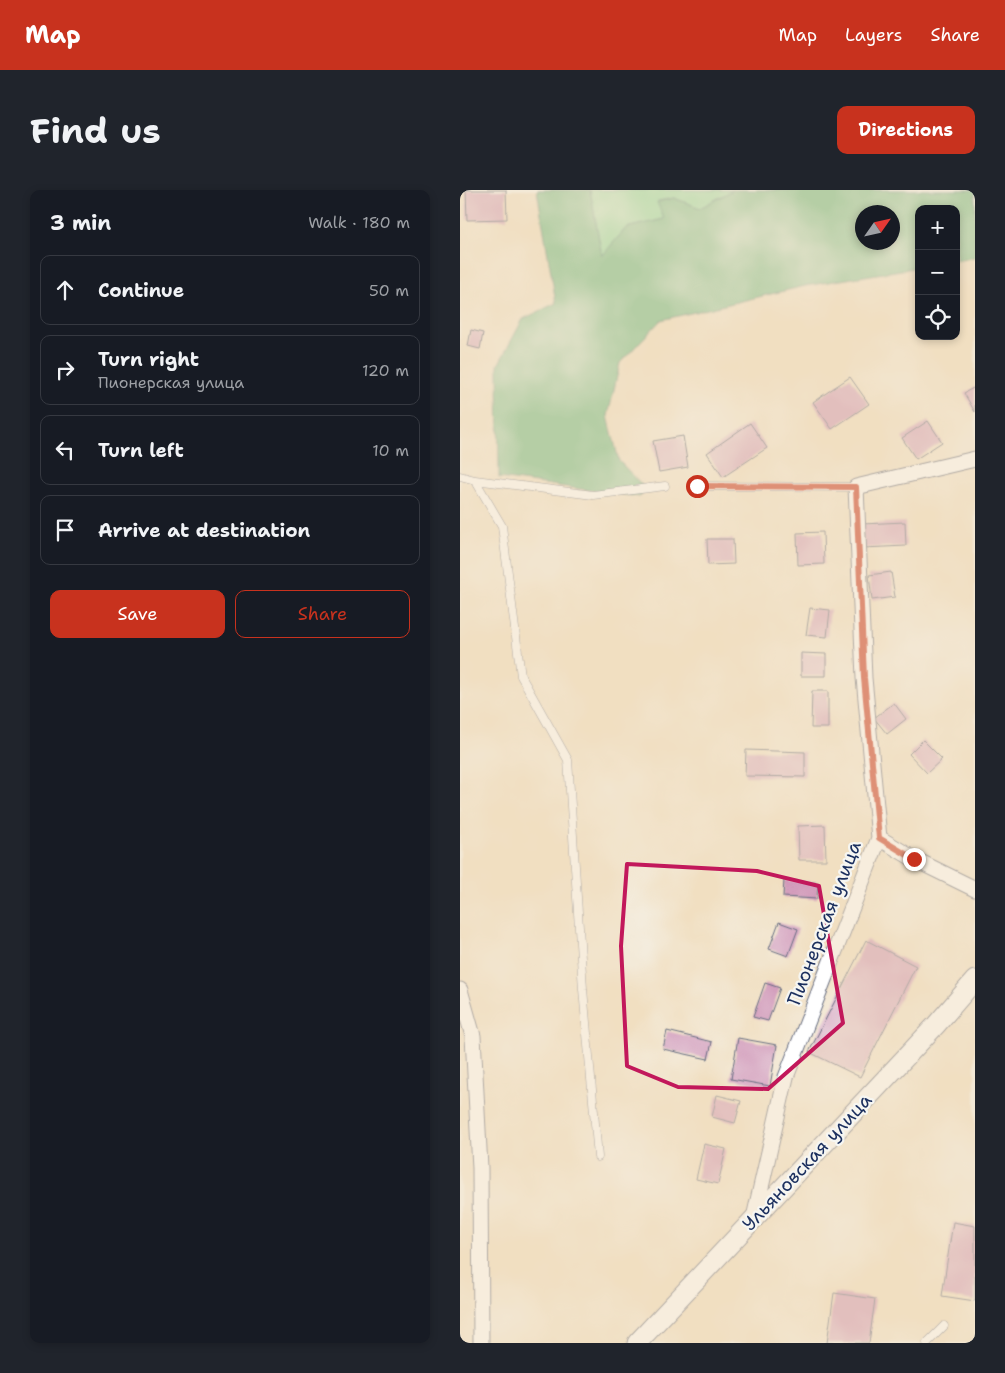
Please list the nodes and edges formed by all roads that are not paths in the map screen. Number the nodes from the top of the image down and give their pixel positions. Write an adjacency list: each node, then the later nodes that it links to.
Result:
1 (975, 459): 6 (street)
2 (460, 476): 3 (lane)
3 (475, 480): 4 (lane); 11 (lane)
4 (666, 486)
5 (697, 486): 6 (lane)
6 (856, 487): 7 (street, Пионерская улица)
7 (879, 838): 8 (street); 12 (street, Пионерская улица)
8 (975, 888)
9 (975, 980): 12 (street, Ульяновская улица)
10 (460, 990): 14 (street)
11 (598, 1157)
12 (754, 1218): 15 (street, Ульяновская улица)
13 (944, 1326): 16 (lane)
14 (481, 1343)
15 (637, 1343)
16 (927, 1343)

